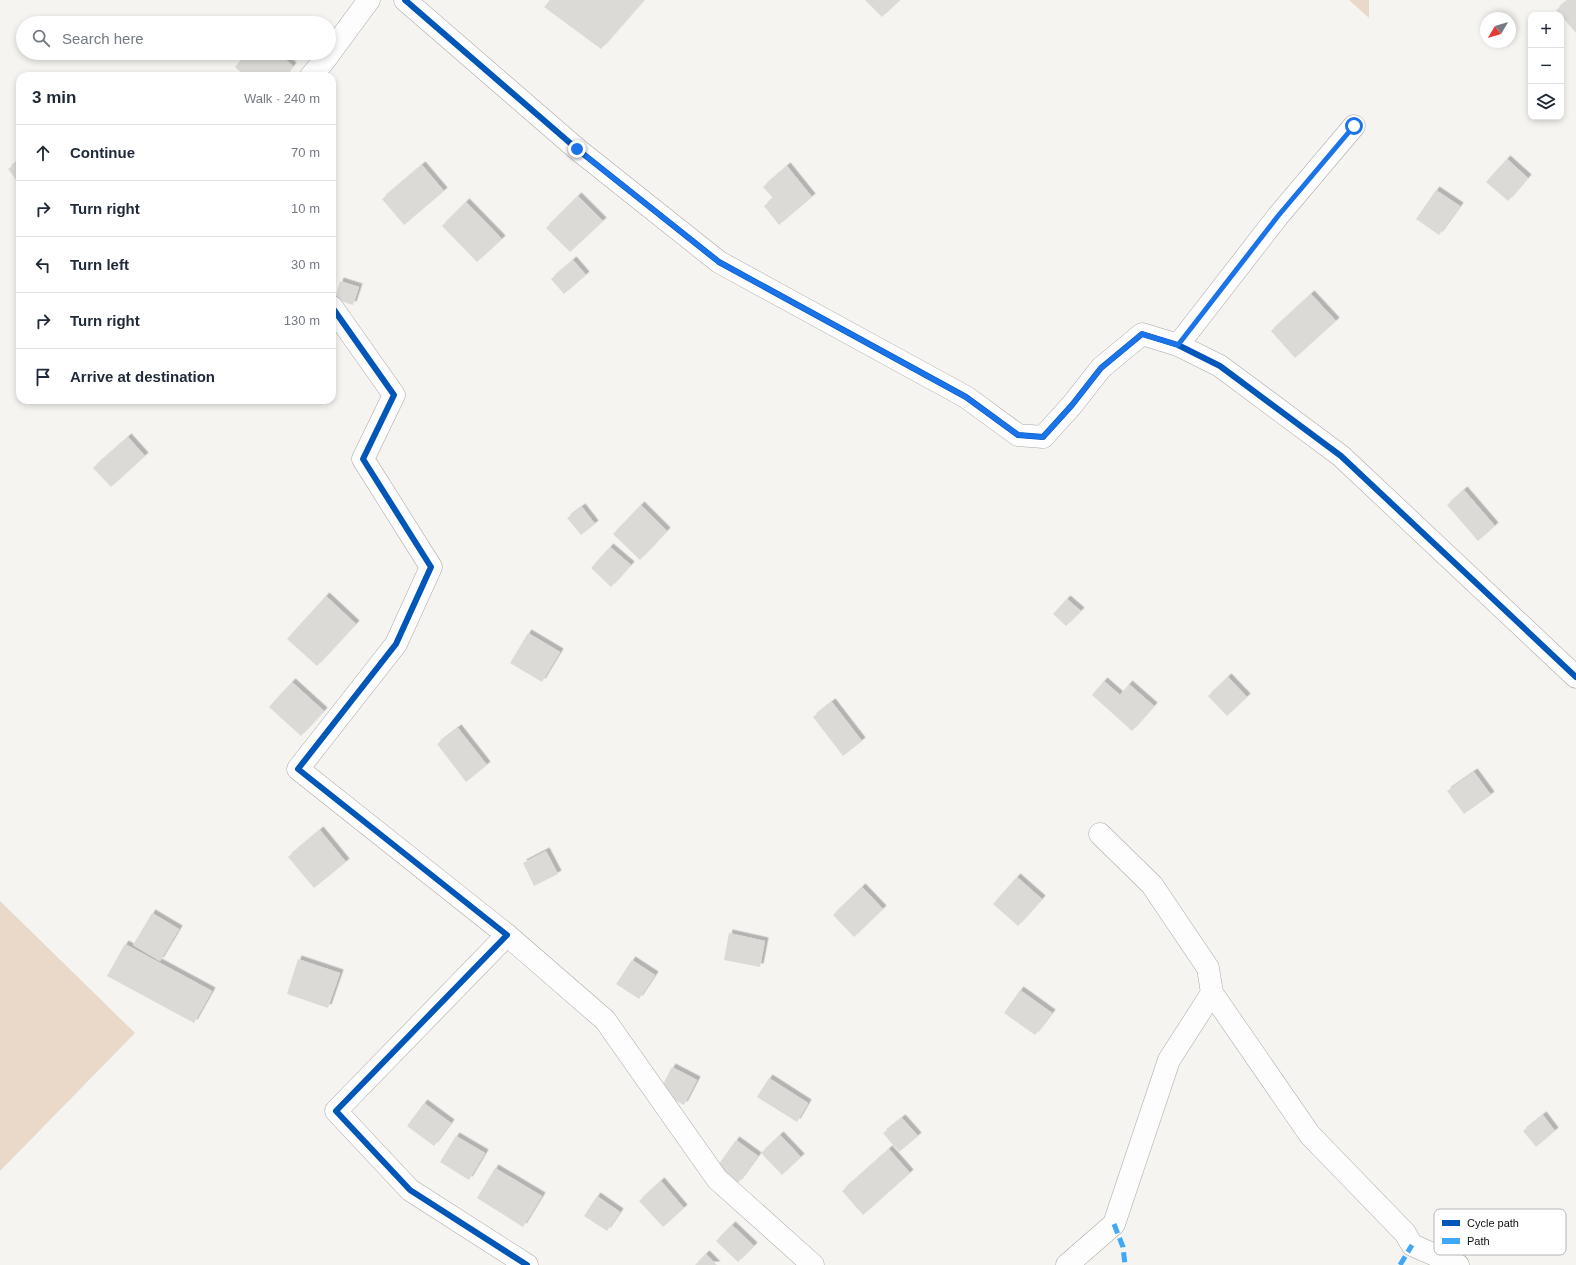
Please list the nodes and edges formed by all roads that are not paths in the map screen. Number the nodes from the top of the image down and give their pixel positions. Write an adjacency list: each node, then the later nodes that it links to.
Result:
1 (369, 0): 3 (street)
2 (405, 0): 8 (street)
3 (336, 45)
4 (325, 60): 5 (street)
5 (314, 72)
6 (1354, 126): 8 (street)
7 (336, 313): 11 (street)
8 (1178, 345): 9 (street)
9 (1576, 677)
10 (1100, 834): 12 (street)
11 (507, 935): 15 (street); 16 (street)
12 (1212, 993): 13 (street); 17 (street)
13 (1434, 1255)
14 (1435, 1255): 18 (street)
15 (527, 1265)
16 (813, 1265)
17 (1067, 1265)
18 (1458, 1265)

